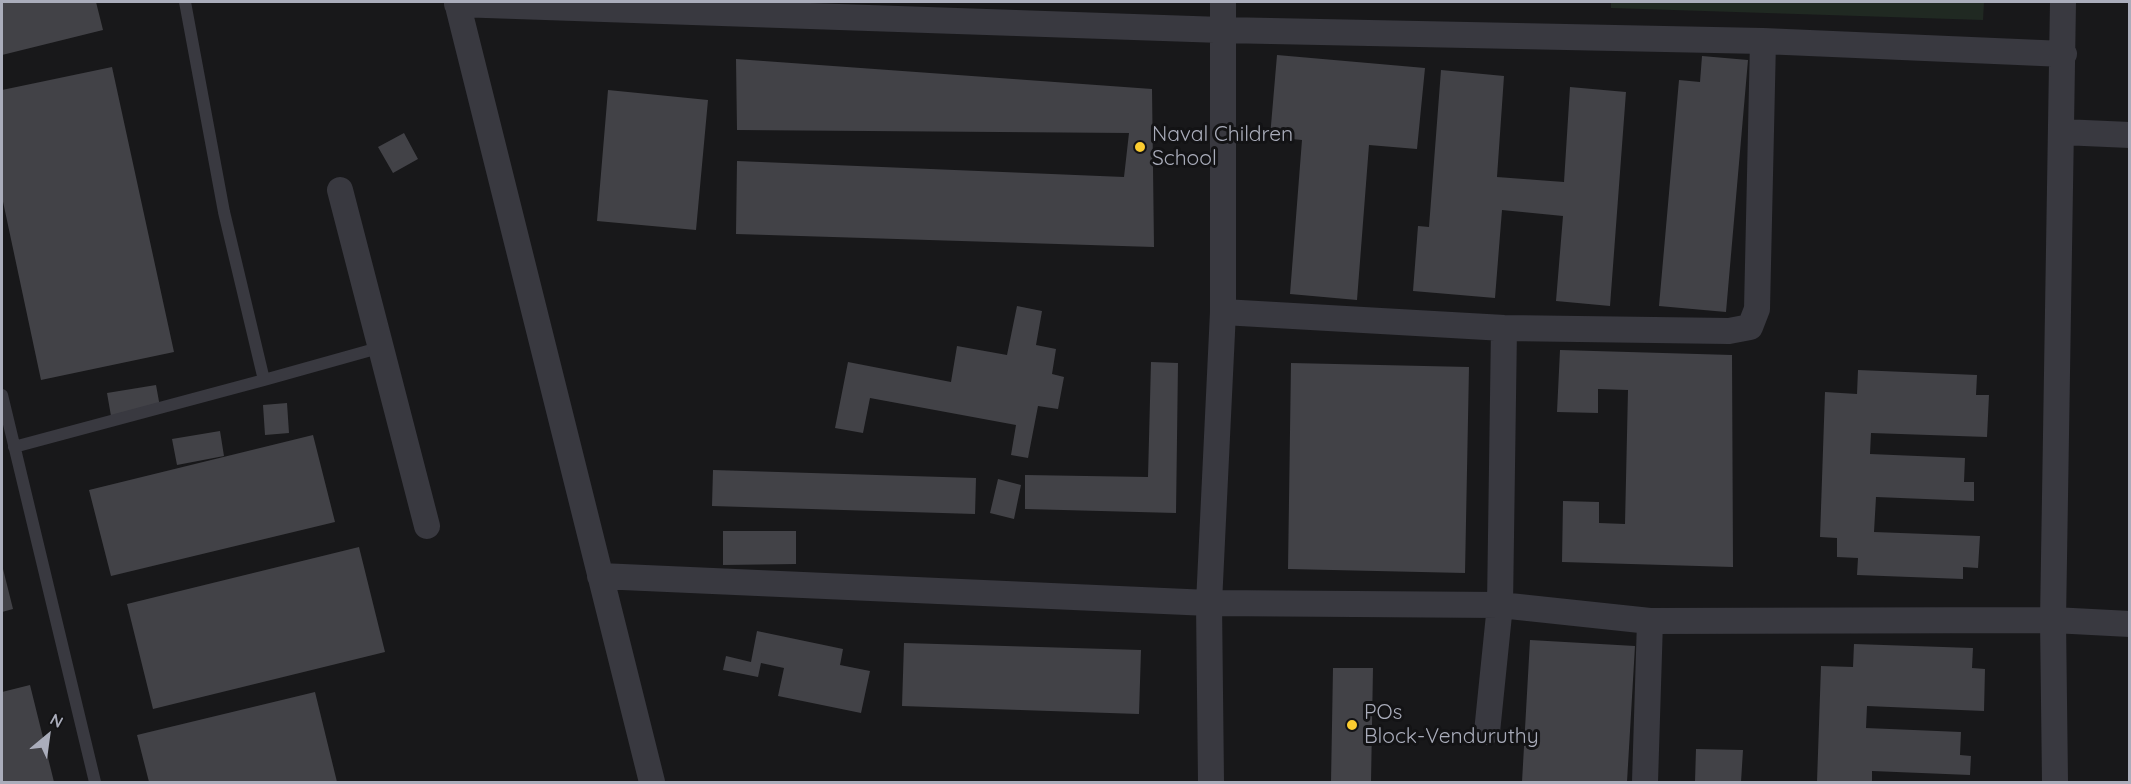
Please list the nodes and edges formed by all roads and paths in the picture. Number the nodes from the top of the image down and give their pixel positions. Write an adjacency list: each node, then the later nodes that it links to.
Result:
1 (185, 2): 14 (lane)
2 (1222, 2): 5 (street)
3 (2063, 2): 7 (street)
4 (457, 3): 5 (street); 18 (street)
5 (1222, 30): 6 (street); 11 (street)
6 (1763, 41): 7 (street); 12 (street)
7 (2064, 54): 8 (street)
8 (2062, 132): 9 (street); 21 (street)
9 (2130, 135)
10 (340, 190): 13 (street)
11 (1223, 312): 12 (street); 19 (street)
12 (1504, 328): 20 (street)
13 (382, 347): 14 (lane); 17 (street)
14 (264, 380): 16 (lane)
15 (2, 394): 16 (lane)
16 (14, 447): 25 (lane)
17 (427, 526)
18 (600, 576): 19 (street); 26 (street)
19 (1209, 603): 20 (street); 27 (street)
20 (1500, 605): 22 (street); 24 (street)
21 (2053, 620): 22 (street); 23 (street); 29 (street)
22 (1650, 621): 28 (street)
23 (2130, 624)
24 (1487, 732)
25 (95, 783)
26 (652, 783)
27 (1211, 783)
28 (1645, 783)
29 (2055, 783)

